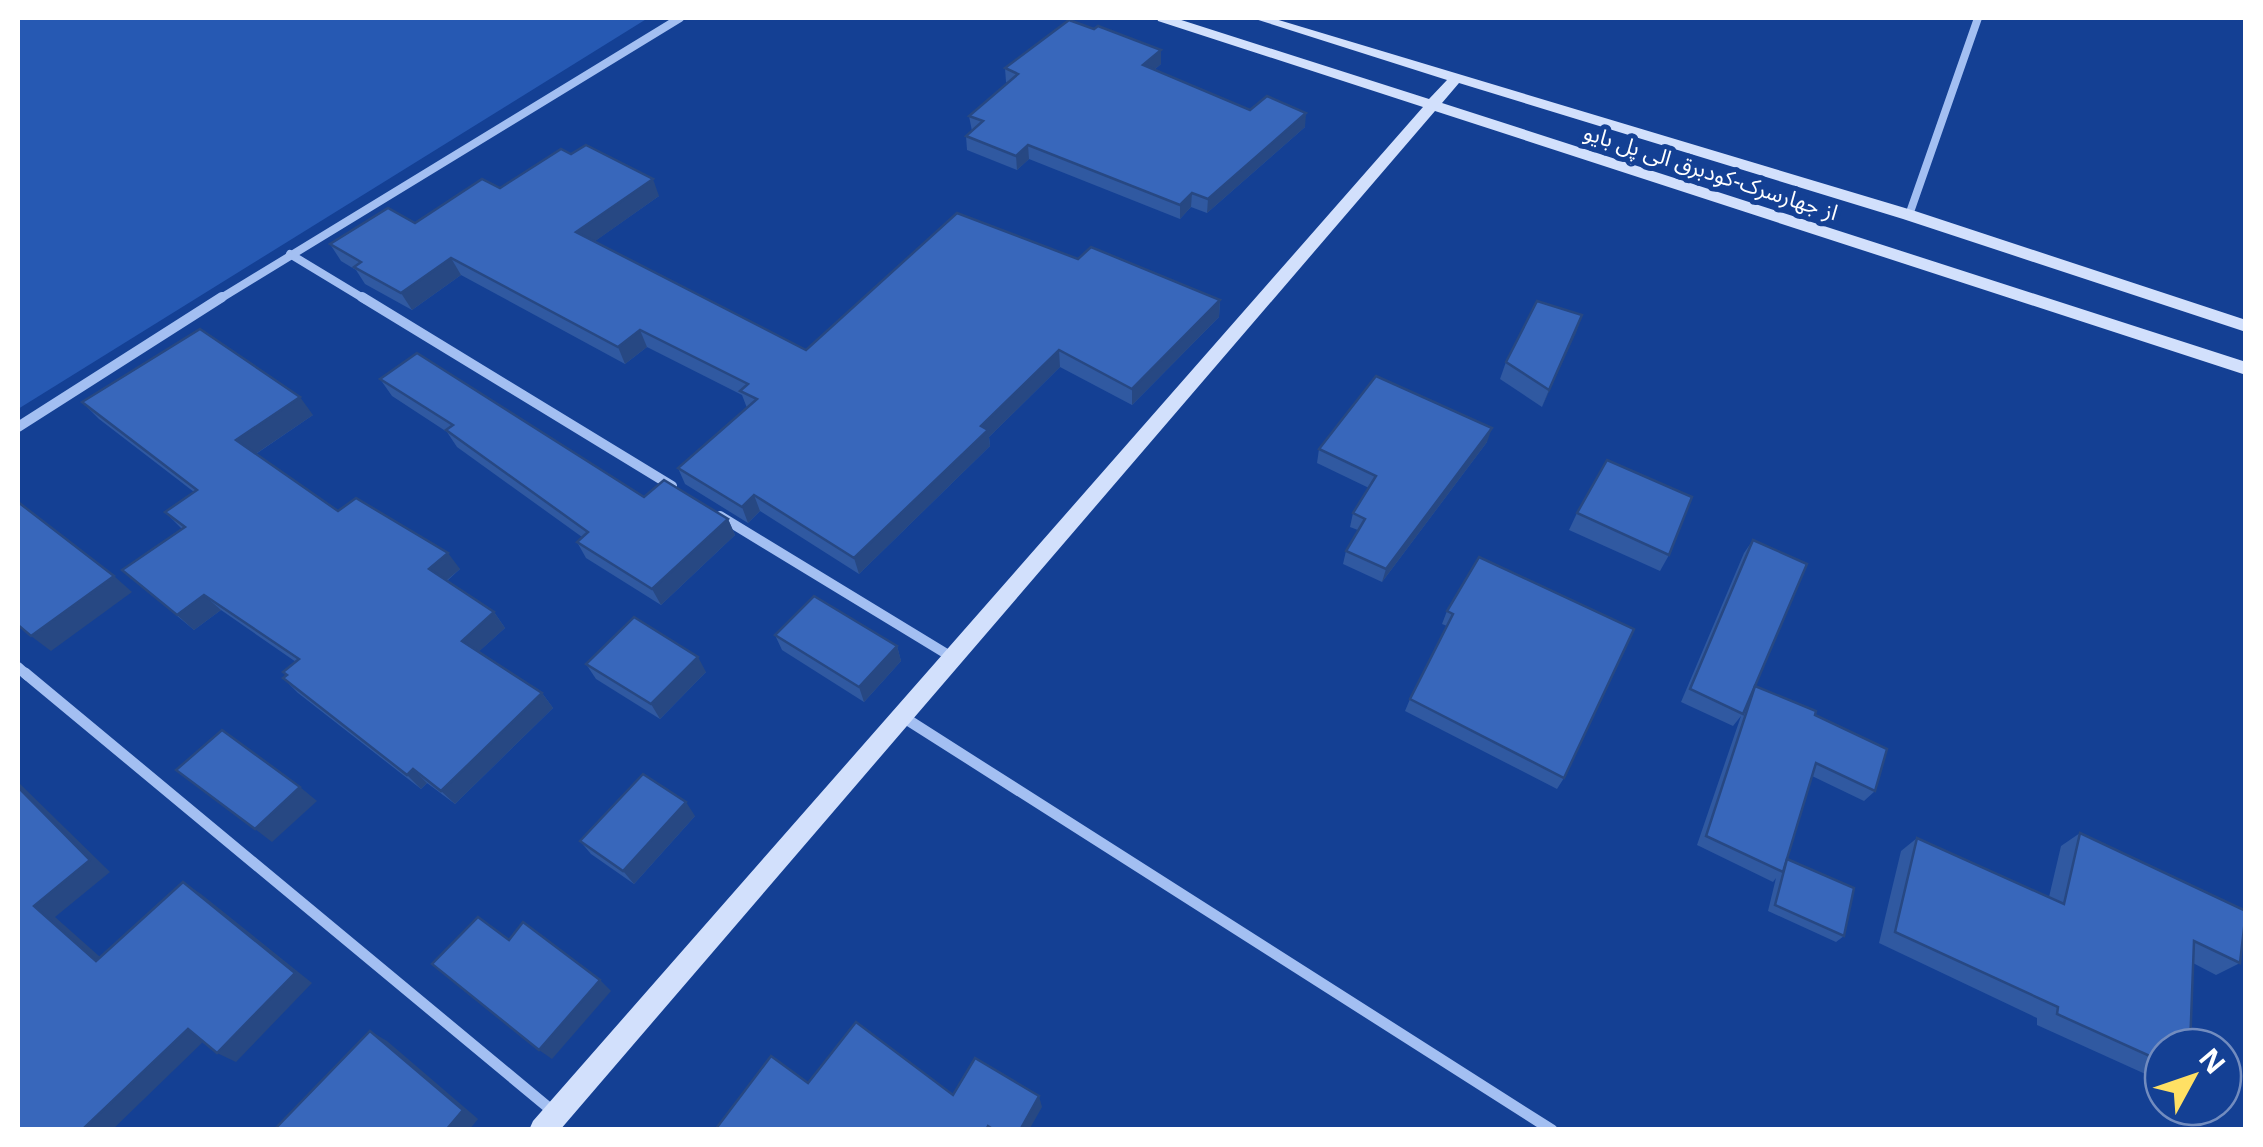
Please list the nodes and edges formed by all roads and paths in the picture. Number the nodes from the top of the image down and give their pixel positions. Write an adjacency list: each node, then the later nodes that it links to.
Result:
1 (680, 18): 8 (street)
2 (1164, 18): 6 (street, از جهارسرک-کودبرق الی پل بایو)
3 (1259, 18): 5 (street, از جهارسرک-کودبرق الی پل بایو)
4 (1978, 18): 7 (street)
5 (1456, 78): 6 (street); 7 (street, از جهارسرک-کودبرق الی پل بایو)
6 (1432, 105): 10 (street, از جهارسرک-کودبرق الی پل بایو); 14 (street)
7 (1909, 215): 9 (street, از جهارسرک-کودبرق الی پل بایو)
8 (290, 254): 11 (street); 12 (street)
9 (2246, 326)
10 (2246, 369)
11 (18, 427)
12 (679, 491)
13 (713, 511): 14 (street)
14 (950, 656): 16 (street)
15 (18, 666): 17 (street)
16 (899, 714): 17 (street); 18 (street)
17 (548, 1121)
18 (1552, 1130)

